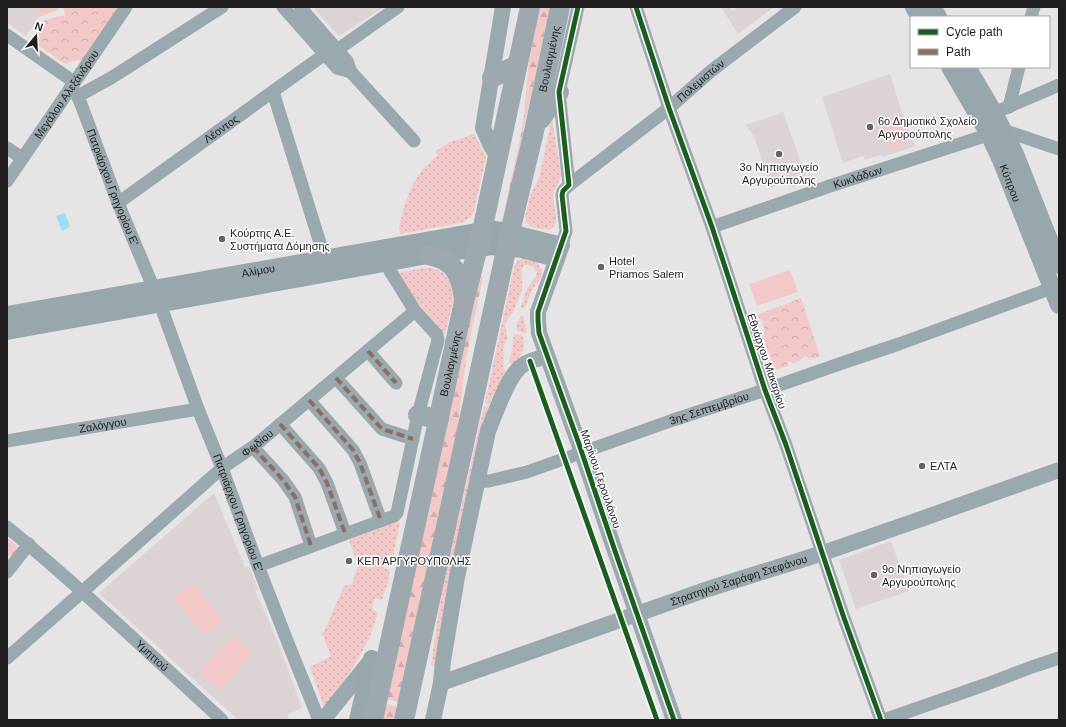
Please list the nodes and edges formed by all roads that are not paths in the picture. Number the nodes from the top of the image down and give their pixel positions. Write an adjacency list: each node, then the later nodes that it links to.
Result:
1 (126, 7): 24 (street, Μεγάλου Αλεξάνδρου)
2 (222, 7): 24 (street)
3 (283, 7): 17 (street)
4 (300, 7): 17 (street)
5 (398, 7): 17 (street, Λέοντος)
6 (503, 7): 22 (street)
7 (530, 7): 18 (main road, Βουλιαγμένης)
8 (560, 7): 29 (main road, Βουλιαγμένης)
9 (578, 7): 26 (street)
10 (636, 7): 27 (street, Εθνάρχου Μακαρίου)
11 (795, 7): 27 (street, Πολεμιστών)
12 (914, 7): 14 (main road)
13 (932, 7): 15 (main road)
14 (919, 16)
15 (937, 16)
16 (7, 35): 24 (street)
17 (331, 52): 25 (street, Λέοντος); 31 (street)
18 (517, 65): 22 (main road); 34 (main road, Βουλιαγμένης)
19 (951, 68): 30 (main road, Κύπρου)
20 (968, 68): 28 (main road, Κύπρου)
21 (1019, 68): 28 (street)
22 (492, 78): 34 (street)
23 (1059, 85): 28 (street)
24 (74, 89): 35 (street, Μεγάλου Αλεξάνδρου); 38 (street, Πατριάρχου Γρηγορίου Ε')
25 (273, 92): 38 (street, Λέοντος); 44 (street)
26 (559, 92): 29 (main road); 37 (street)
27 (669, 108): 37 (street, Πολεμιστών); 39 (street, Εθνάρχου Μακαρίου)
28 (1001, 110): 30 (main road, Κύπρου)
29 (535, 127): 41 (main road, Βουλιαγμένης)
30 (996, 132): 33 (street); 39 (street, Κυκλάδων); 46 (main road, Κύπρου); 47 (main road, Κύπρου)
31 (414, 141)
32 (7, 148): 35 (street)
33 (1059, 149)
34 (498, 157): 40 (main road, Βουλιαγμένης)
35 (22, 158): 36 (street, Μεγάλου Αλεξάνδρου)
36 (7, 181)
37 (569, 185): 42 (street)
38 (118, 203): 48 (street, Πατριάρχου Γρηγορίου Ε')
39 (712, 227): 58 (street, Εθνάρχου Μακαρίου)
40 (480, 240): 41 (main road, Αλίμου); 43 (main road, Αλίμου); 44 (main road, Αλίμου); 49 (main road, Βουλιαγμένης)
41 (508, 240): 42 (street); 91 (main road, Βουλιαγμένης)
42 (559, 252): 55 (street, Μαρίνου Γερουλάνου)
43 (428, 255): 45 (main road, Αλίμου); 49 (main road)
44 (326, 259): 48 (main road, Αλίμου)
45 (386, 263): 48 (main road, Αλίμου); 51 (street)
46 (1059, 265)
47 (1052, 288): 50 (main road, Κύπρου); 58 (street, 3ης Σεπτεμβρίου)
48 (157, 296): 52 (main road, Αλίμου); 53 (main road, Αλίμου); 60 (street, Πατριάρχου Γρηγορίου Ε')
49 (464, 302): 62 (main road, Βουλιαγμένης)
50 (1059, 305)
51 (415, 311): 54 (street, Φειδίου); 61 (street)
52 (7, 315)
53 (7, 331)
54 (368, 351): 56 (street, Φειδίου); 57 (street)
55 (547, 356): 67 (street, Μαρίνου Γερουλάνου); 70 (street)
56 (336, 378): 59 (street, Φειδίου); 64 (street)
57 (396, 383)
58 (765, 390): 67 (street, 3ης Σεπτεμβρίου); 76 (street, Εθνάρχου Μακαρίου)
59 (309, 400): 63 (street, Φειδίου); 71 (street)
60 (198, 409): 65 (street, Ζαλόγγου); 68 (street, Πατριάρχου Γρηγορίου Ε')
61 (418, 415): 62 (main road); 64 (street)
62 (439, 419): 78 (main road, Βουλιαγμένης)
63 (280, 424): 66 (street, Φειδίου); 73 (street)
64 (412, 439): 71 (street)
65 (7, 441)
66 (253, 447): 68 (street, Φειδίου); 75 (street)
67 (582, 452): 70 (street, 3ης Σεπτεμβρίου); 81 (street, Μαρίνου Γερουλάνου)
68 (222, 468): 77 (street, Πατριάρχου Γρηγορίου Ε'); 80 (street, Φειδίου)
69 (1059, 470): 76 (street, Στρατηγού Σαράφη Στεφάνου)
70 (478, 482): 85 (street)
71 (381, 521): 73 (street)
72 (7, 527): 74 (street, Υμηττού)
73 (345, 533): 75 (street)
74 (29, 544): 79 (street); 80 (street, Υμηττού)
75 (311, 546): 77 (street)
76 (823, 552): 81 (street, Στρατηγού Σαράφη Στεφάνου); 94 (street, Εθνάρχου Μακαρίου)
77 (258, 566): 87 (street, Πατριάρχου Γρηγορίου Ε')
78 (407, 568): 84 (main road); 90 (main road, Βουλιαγμένης)
79 (7, 572)
80 (82, 592): 82 (street, Φειδίου); 86 (street, Υμηττού)
81 (637, 614): 85 (street, Στρατηγού Σαράφη Στεφάνου); 93 (street, Μαρίνου Γερουλάνου)
82 (7, 658)
83 (1059, 658): 94 (street)
84 (372, 659): 88 (street); 89 (main road)
85 (442, 683): 92 (street)
86 (222, 720)
87 (319, 720)
88 (323, 720)
89 (358, 720)
90 (373, 720)
91 (404, 720)
92 (433, 720)
93 (674, 720)
94 (882, 720)

